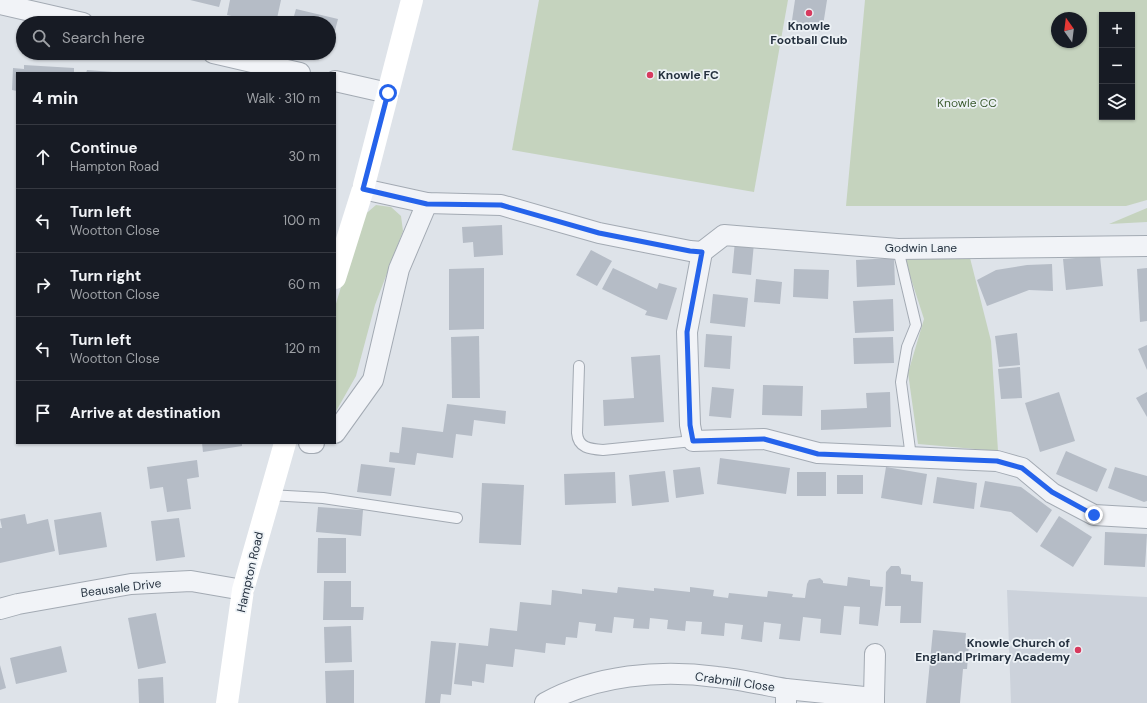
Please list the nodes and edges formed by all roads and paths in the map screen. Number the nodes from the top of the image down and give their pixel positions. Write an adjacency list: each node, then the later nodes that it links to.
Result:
1 (412, 0): 7 (street)
2 (0, 4): 3 (street)
3 (52, 16)
4 (243, 60): 5 (street)
5 (296, 72)
6 (336, 81): 7 (street)
7 (388, 93): 8 (street)
8 (363, 189): 9 (street); 13 (street)
9 (427, 204): 12 (street); 15 (street)
10 (1147, 246): 11 (street, Godwin Lane)
11 (898, 249): 12 (street, Godwin Lane); 18 (lane)
12 (702, 252): 16 (street)
13 (336, 275)
14 (579, 366): 16 (lane)
15 (336, 432)
16 (693, 441): 18 (street)
17 (285, 444): 19 (street, Hampton Road)
18 (911, 457): 21 (street)
19 (269, 495): 20 (lane); 22 (street, Hampton Road)
20 (457, 518)
21 (1147, 518)
22 (243, 590): 23 (street, Beausale Drive); 27 (street, Hampton Road)
23 (0, 609)
24 (876, 654): 26 (street, Crabmill Close)
25 (786, 696): 26 (street, Crabmill Close); 28 (street, Crabmill Close)
26 (874, 701)
27 (227, 703)
28 (545, 703)

